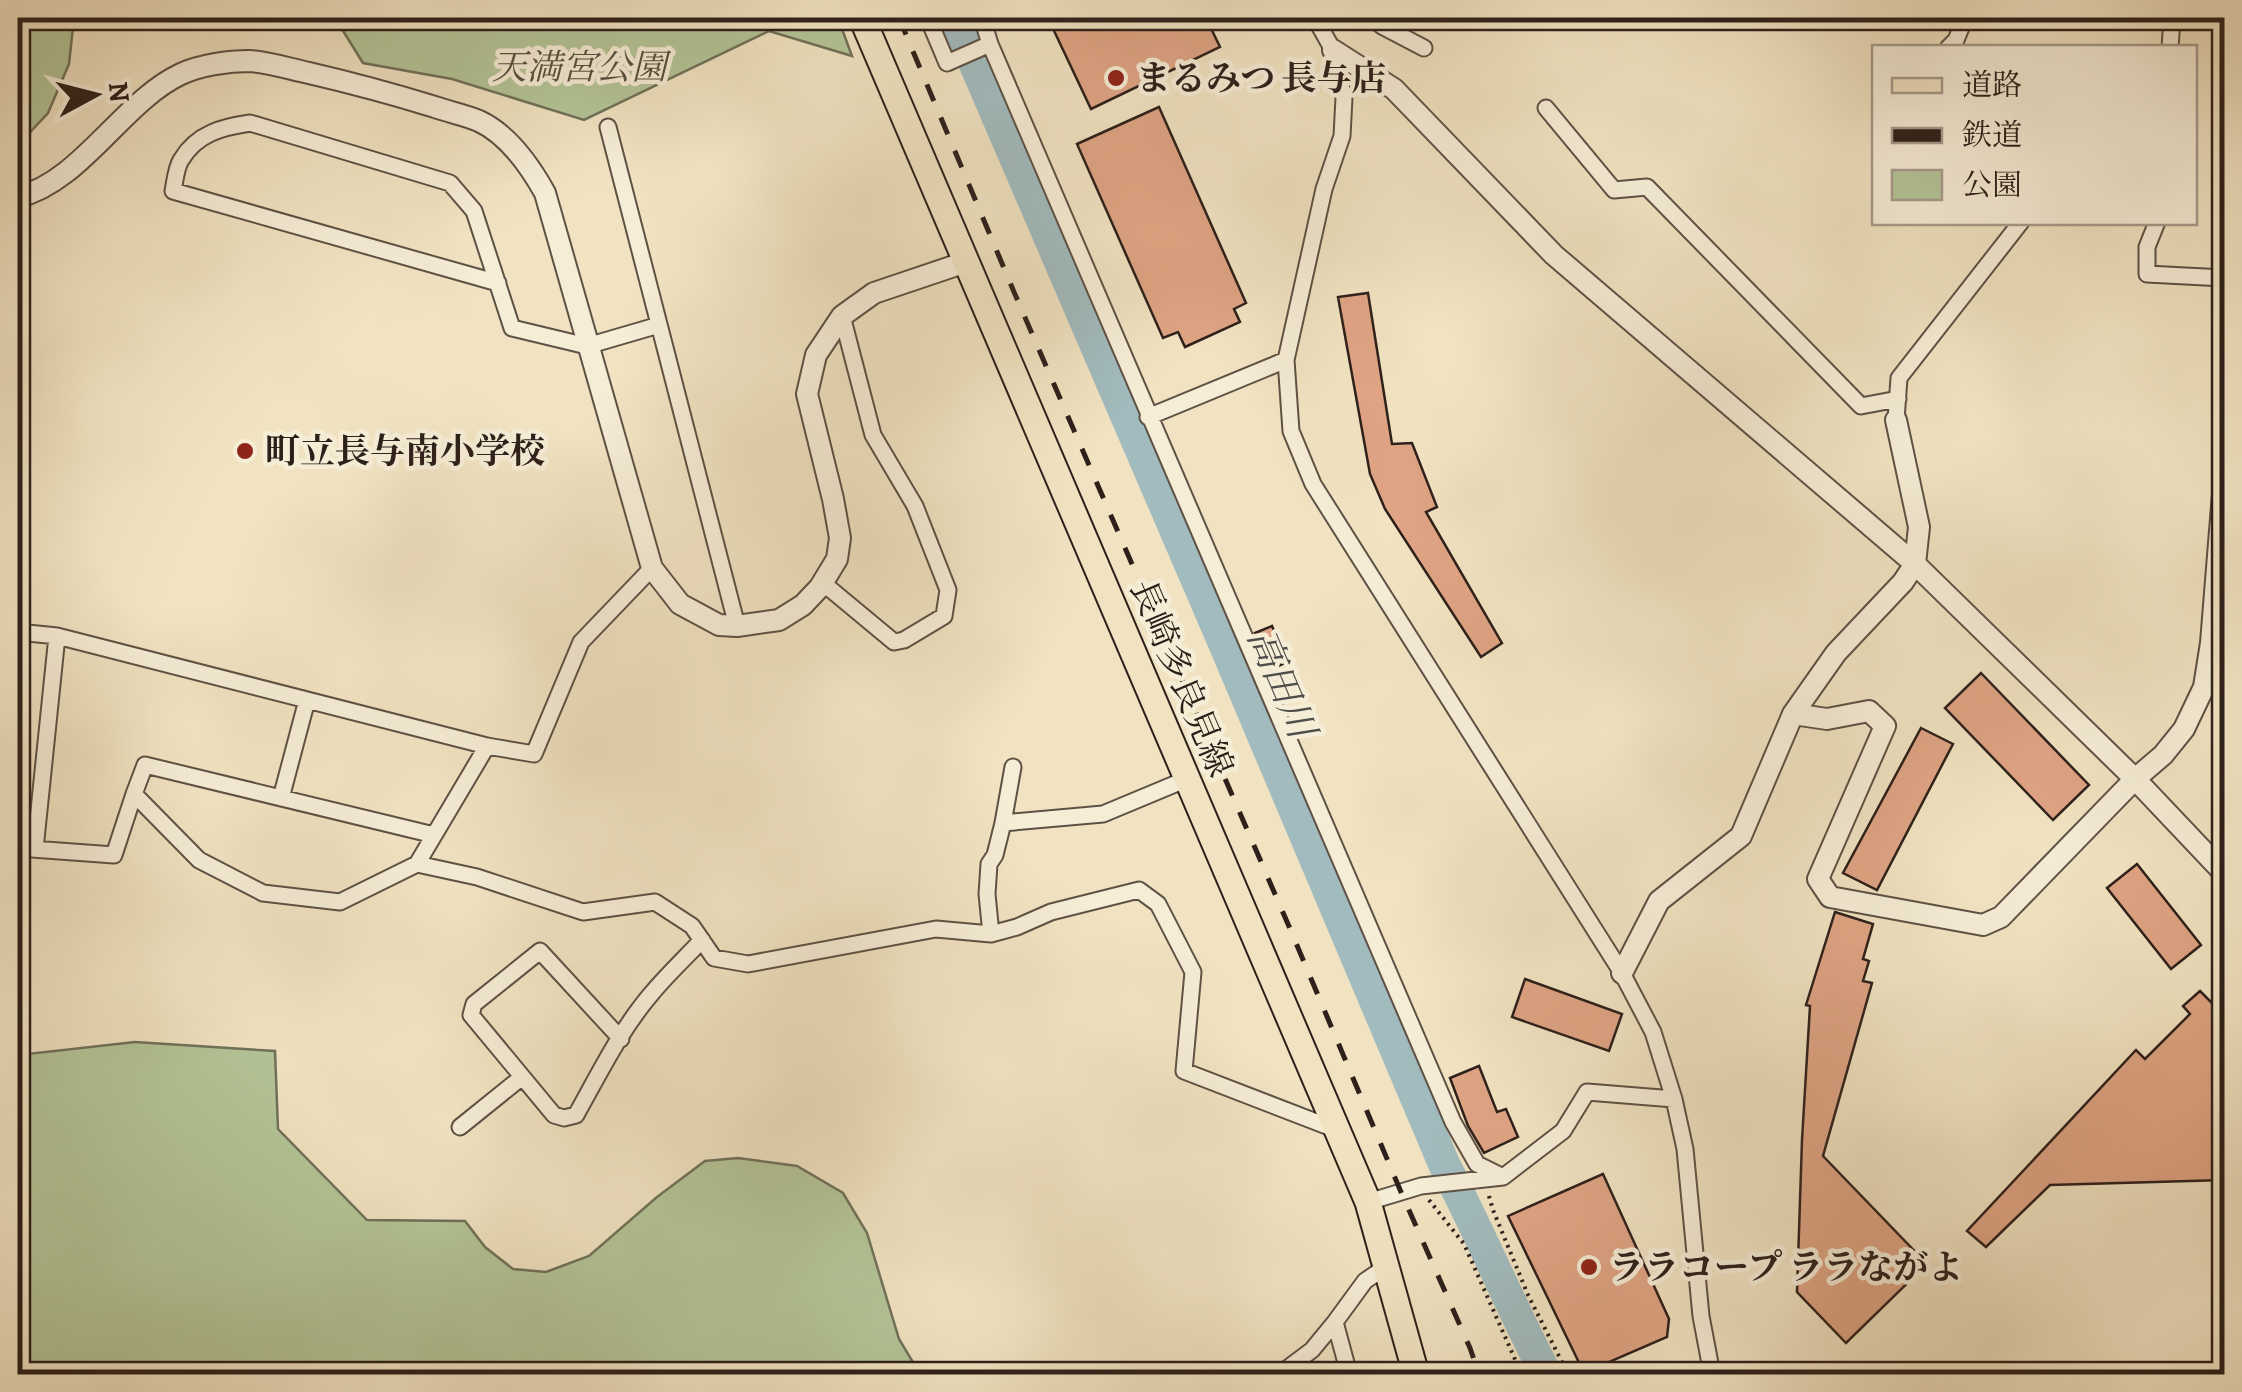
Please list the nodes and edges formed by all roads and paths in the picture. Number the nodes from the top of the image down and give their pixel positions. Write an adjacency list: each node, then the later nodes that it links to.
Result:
1 (862, 18): 19 (main road, 長崎多良見線)
2 (928, 18): 9 (street)
3 (982, 18): 9 (street)
4 (1413, 18): 8 (street)
5 (1965, 18): 10 (street)
6 (2172, 18): 11 (street)
7 (1320, 19): 13 (street)
8 (1377, 22): 12 (street)
9 (990, 44): 27 (street)
10 (1951, 45)
11 (2170, 45)
12 (1424, 48)
13 (1332, 50): 25 (street); 29 (street)
14 (1546, 108): 26 (street)
15 (608, 127): 23 (street)
16 (20, 200): 24 (street)
17 (2020, 225): 26 (street)
18 (2155, 225): 20 (street)
19 (966, 262): 22 (street); 39 (main road, 長崎多良見線)
20 (2224, 278)
21 (498, 284): 21 (street); 24 (street)
22 (842, 316): 31 (street); 31 (street)
23 (659, 325): 24 (street); 32 (street)
24 (587, 346): 30 (street)
25 (1286, 360): 27 (street); 50 (street)
26 (1897, 409): 29 (street)
27 (1148, 417): 56 (street)
28 (2224, 482): 40 (street)
29 (1915, 564): 36 (street); 40 (street)
30 (652, 568): 32 (street); 37 (street)
31 (823, 583): 32 (street)
32 (737, 626)
33 (18, 632): 34 (street)
34 (57, 636): 35 (street); 45 (street)
35 (307, 700): 37 (street); 42 (street)
36 (1794, 714): 40 (street); 50 (street)
37 (487, 746): 44 (street)
38 (1013, 767): 43 (street)
39 (1187, 779): 43 (street); 55 (main road, 長崎多良見線)
40 (2135, 779): 47 (street)
41 (134, 794): 42 (street); 45 (street); 46 (street)
42 (281, 798): 44 (street)
43 (1003, 822): 48 (street)
44 (434, 835): 46 (street)
45 (26, 849)
46 (417, 864): 49 (street)
47 (2224, 873)
48 (991, 934): 49 (street); 55 (street)
49 (702, 940): 51 (street)
50 (1622, 973): 53 (street)
51 (620, 1039): 52 (street); 52 (street)
52 (522, 1077): 54 (street)
53 (1674, 1099): 56 (street); 67 (street)
54 (460, 1126)
55 (1337, 1130): 59 (main road, 長崎多良見線)
56 (1502, 1177): 57 (street)
57 (1485, 1179): 58 (street); 66 (path)
58 (1425, 1186): 59 (street); 65 (path)
59 (1368, 1202): 60 (main road, 長崎多良見線)
60 (1386, 1266): 61 (street); 64 (main road, 長崎多良見線)
61 (1335, 1322): 62 (street); 63 (street)
62 (1280, 1374)
63 (1349, 1374)
64 (1416, 1374)
65 (1524, 1374)
66 (1568, 1374)
67 (1712, 1374)

